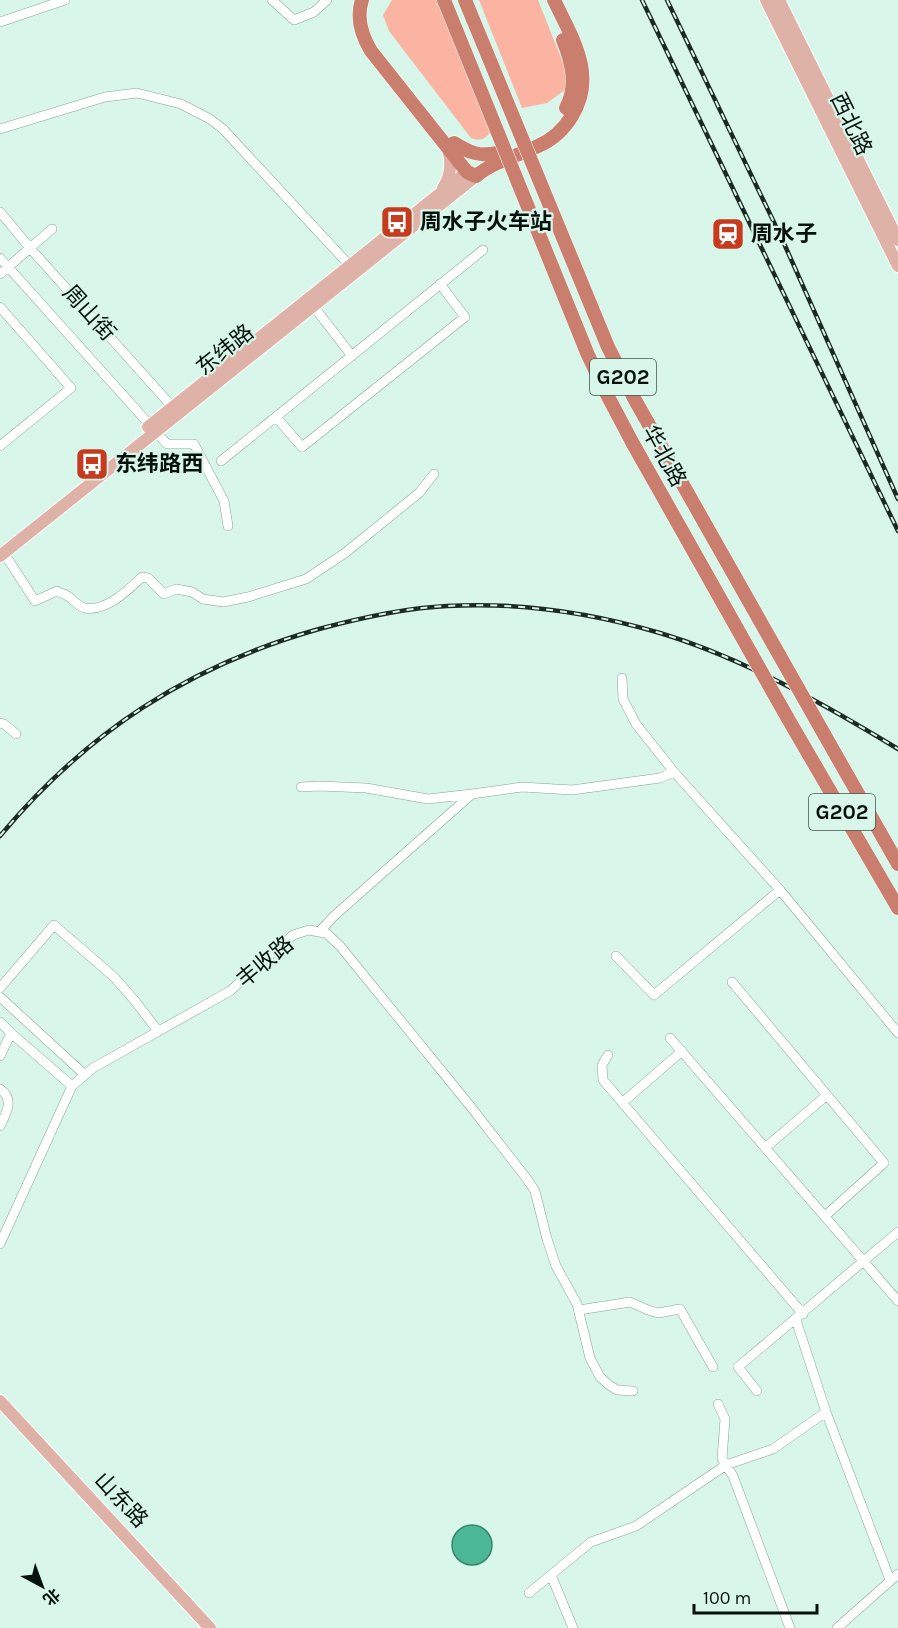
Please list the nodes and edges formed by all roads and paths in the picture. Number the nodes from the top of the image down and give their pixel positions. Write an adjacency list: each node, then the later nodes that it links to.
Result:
1 (65, 0): 12 (street)
2 (272, 0): 3 (street)
3 (327, 0)
4 (362, 0): 14 (highway)
5 (370, 0): 14 (highway)
6 (444, 0): 47 (highway, 华北路 / G202, bridge)
7 (465, 0): 45 (highway, 华北路 / G202, bridge)
8 (545, 0): 15 (highway)
9 (554, 0): 16 (highway)
10 (766, 0): 24 (main road, 西北路)
11 (779, 0): 20 (main road, 西北路)
12 (0, 22)
13 (0, 129): 25 (street)
14 (451, 146): 15 (highway); 16 (highway); 17 (main road)
15 (496, 153): 16 (highway)
16 (472, 172): 17 (main road, 东纬路); 25 (main road, 东纬路)
17 (441, 193): 25 (main road, 东纬路)
18 (0, 212): 21 (street, 周山街)
19 (52, 229): 21 (street)
20 (898, 240)
21 (30, 248): 26 (street); 31 (street, 周山街)
22 (483, 250): 27 (street)
23 (0, 258): 26 (street, 周山街)
24 (898, 266)
25 (352, 269): 28 (main road, 东纬路)
26 (4, 270): 33 (street, 周山街)
27 (440, 284): 30 (street); 32 (street)
28 (310, 302): 30 (street); 31 (main road, 东纬路)
29 (0, 307): 34 (street)
30 (352, 356): 32 (street)
31 (176, 410): 33 (main road, 东纬路)
32 (276, 417): 35 (street)
33 (152, 429): 37 (street); 38 (main road, 东纬路)
34 (0, 446)
35 (221, 461)
36 (434, 474): 38 (street)
37 (228, 526)
38 (1, 552)
39 (622, 678): 42 (street)
40 (0, 723): 41 (street)
41 (16, 734)
42 (674, 772): 44 (street); 46 (street)
43 (301, 787): 44 (street)
44 (472, 794): 48 (street, 丰收路)
45 (898, 864)
46 (780, 890): 49 (street); 56 (street)
47 (898, 908)
48 (319, 932): 54 (street, 丰收路); 74 (street)
49 (616, 956)
50 (732, 982): 64 (street)
51 (0, 988): 54 (street)
52 (0, 997): 61 (street)
53 (0, 1022): 55 (street)
54 (158, 1031): 61 (street, 丰收路)
55 (11, 1033): 60 (street); 62 (street)
56 (898, 1033)
57 (670, 1038): 58 (street)
58 (681, 1051): 65 (street); 67 (street)
59 (608, 1055): 65 (street)
60 (0, 1056)
61 (85, 1075): 62 (street, 丰收路)
62 (72, 1086): 70 (street, 丰收路)
63 (0, 1089): 66 (street)
64 (827, 1095): 67 (street); 68 (street)
65 (622, 1103): 75 (street)
66 (0, 1126)
67 (765, 1148): 68 (street)
68 (825, 1216): 72 (street)
69 (898, 1232): 72 (street)
70 (2, 1234): 71 (street, 丰收路)
71 (0, 1244)
72 (864, 1261): 73 (street); 75 (street)
73 (898, 1301)
74 (579, 1310): 76 (street); 77 (street)
75 (799, 1317): 78 (street); 81 (street)
76 (713, 1367)
77 (633, 1391)
78 (757, 1391)
79 (0, 1401): 86 (main road, 山东路)
80 (718, 1404): 82 (street)
81 (826, 1412): 82 (street); 84 (street)
82 (726, 1465): 83 (street); 88 (street)
83 (550, 1575): 85 (street); 87 (street)
84 (894, 1577): 89 (street)
85 (529, 1593)
86 (210, 1628)
87 (573, 1628)
88 (790, 1628)
89 (837, 1628)

